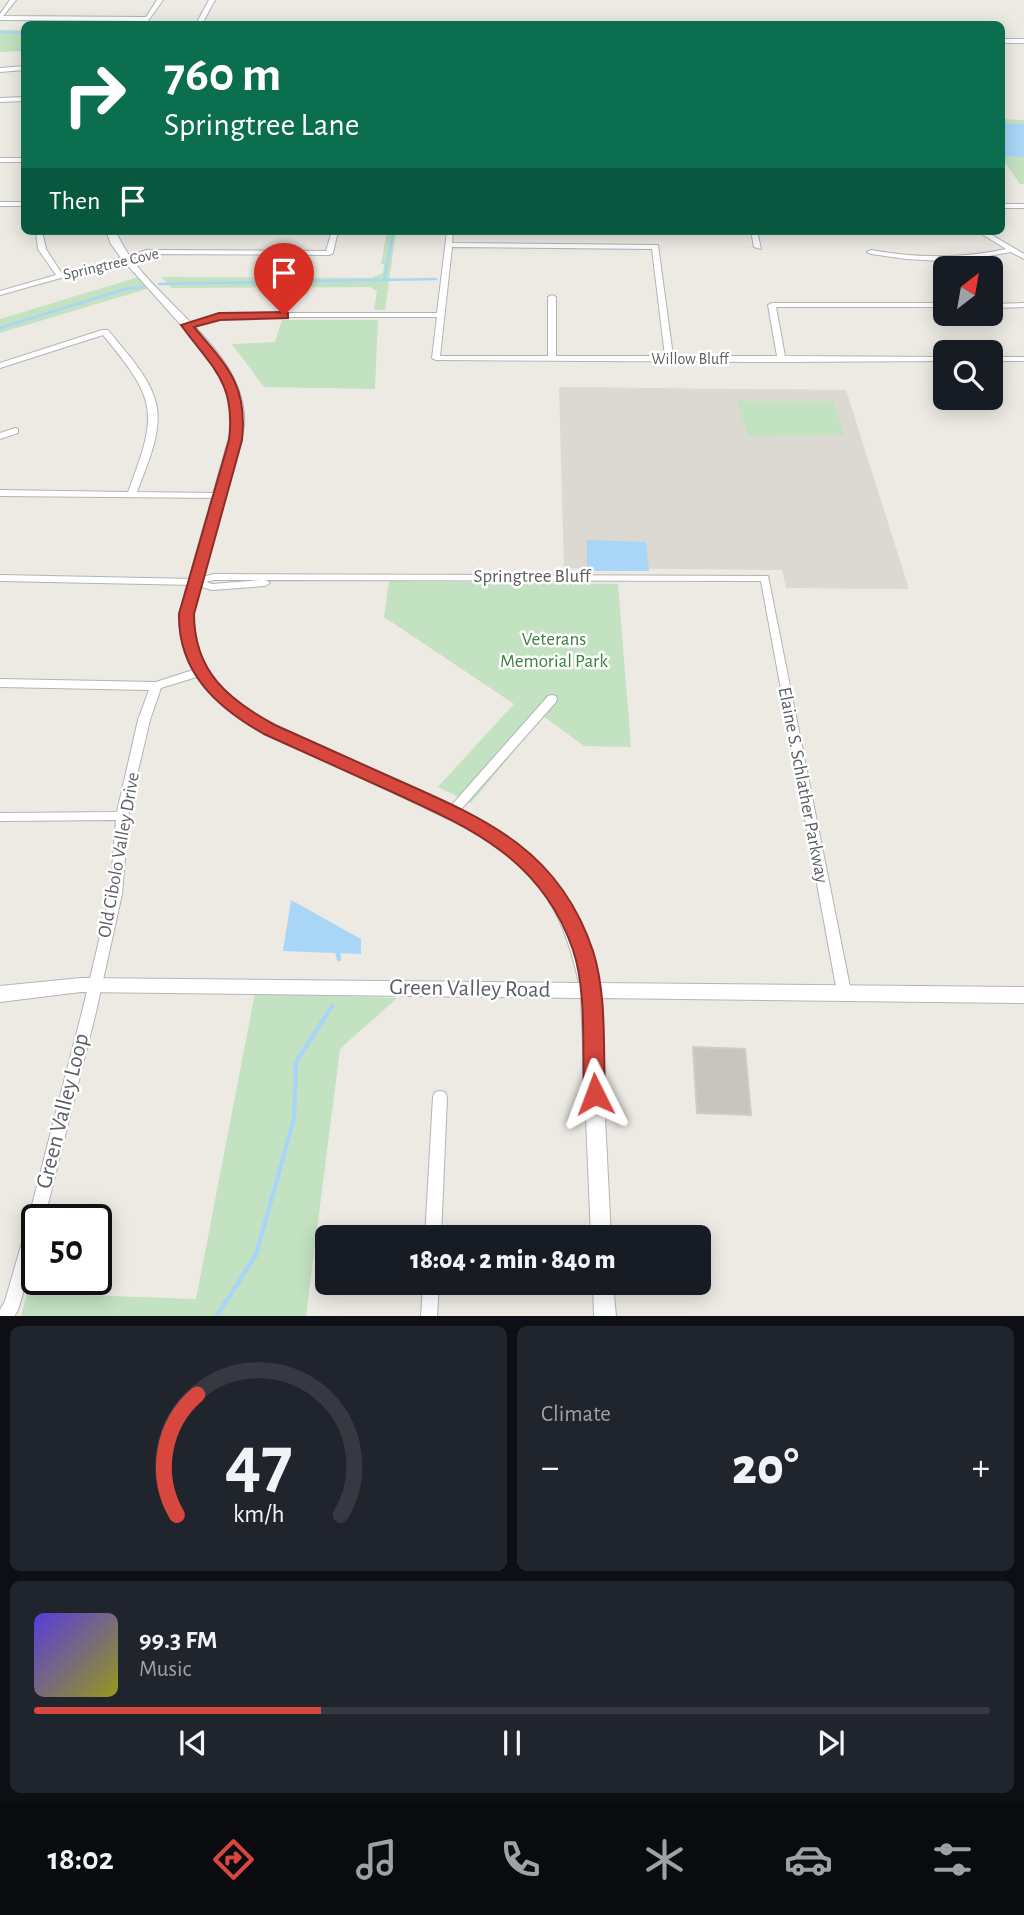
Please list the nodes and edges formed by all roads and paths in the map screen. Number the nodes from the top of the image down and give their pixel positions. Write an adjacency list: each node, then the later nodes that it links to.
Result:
1 (13, 0): 5 (street)
2 (160, 0): 5 (street)
3 (203, 0): 6 (main road)
4 (212, 0): 7 (main road)
5 (0, 17)
6 (194, 21)
7 (201, 21)
8 (1005, 41): 9 (main road)
9 (1024, 41)
10 (21, 68): 11 (street)
11 (0, 70)
12 (21, 99): 13 (street)
13 (0, 100)
14 (0, 160): 15 (street)
15 (21, 160)
16 (0, 204): 17 (street)
17 (21, 204)
18 (1005, 206): 19 (street)
19 (1024, 206)
20 (40, 235): 32 (street)
21 (113, 235): 30 (main road)
22 (334, 235): 30 (street, Springtree Cove)
23 (449, 235): 26 (street)
24 (755, 235): 27 (street)
25 (987, 235): 28 (street)
26 (448, 246): 38 (street); 41 (street)
27 (758, 247)
28 (1012, 250): 29 (street); 31 (street)
29 (871, 252)
30 (125, 257): 32 (street, Springtree Cove); 39 (main road)
31 (1024, 257)
32 (59, 275): 33 (street, Springtree Cove)
33 (0, 293)
34 (552, 298): 40 (street)
35 (933, 305): 45 (street)
36 (1024, 305): 37 (street)
37 (1003, 306)
38 (438, 315): 39 (street); 40 (street, Willow Bluff)
39 (187, 325): 51 (main road)
40 (552, 359): 41 (street, Willow Bluff)
41 (669, 359): 45 (street, Willow Bluff)
42 (933, 359): 45 (street, Willow Bluff)
43 (1003, 359): 44 (street)
44 (1024, 359)
45 (782, 360)
46 (0, 366): 50 (street)
47 (15, 431): 48 (street)
48 (0, 436)
49 (0, 493): 50 (street)
50 (131, 495): 51 (street)
51 (219, 496): 54 (main road)
52 (0, 578): 54 (street, Springtree Bluff)
53 (765, 578): 54 (street, Springtree Bluff); 64 (street, Elaine S. Schlather Parkway)
54 (195, 582): 55 (main road)
55 (199, 672): 57 (street); 59 (main road)
56 (0, 683): 57 (street)
57 (156, 686): 60 (street, Old Cibolo Valley Drive)
58 (552, 699): 59 (street)
59 (453, 811): 63 (main road)
60 (122, 816): 61 (street); 62 (street, Old Cibolo Valley Drive)
61 (0, 817)
62 (93, 985): 63 (main road, Green Valley Road); 65 (main road, Green Valley Road); 72 (street, Green Valley Loop)
63 (590, 992): 64 (main road, Green Valley Road); 69 (main road)
64 (844, 992): 66 (main road, Green Valley Road)
65 (0, 994)
66 (1024, 995)
67 (440, 1097): 68 (street)
68 (434, 1225)
69 (600, 1225)
70 (430, 1295): 73 (street)
71 (604, 1295): 74 (main road)
72 (6, 1316)
73 (429, 1316)
74 (605, 1316)

